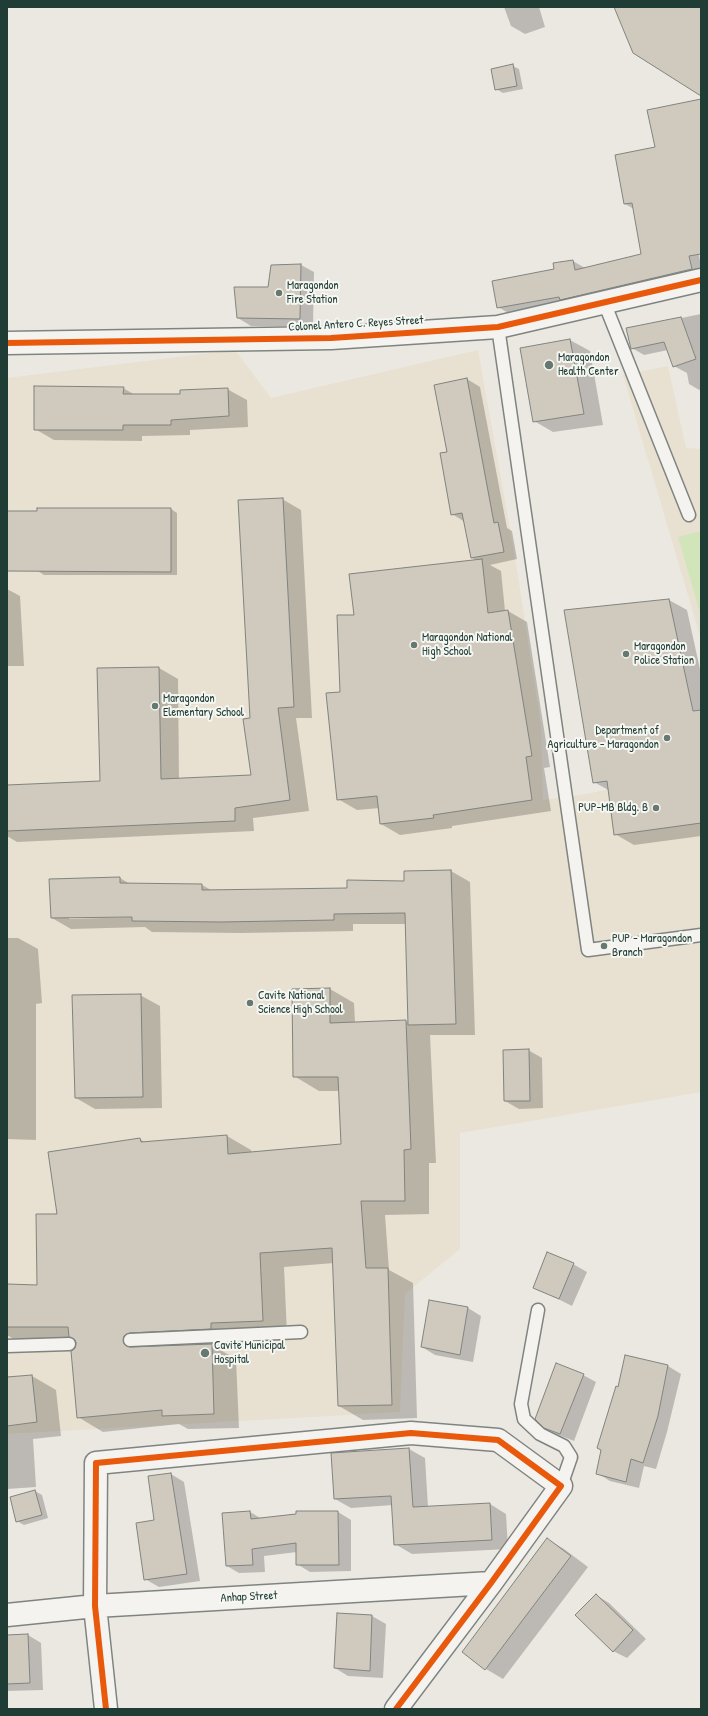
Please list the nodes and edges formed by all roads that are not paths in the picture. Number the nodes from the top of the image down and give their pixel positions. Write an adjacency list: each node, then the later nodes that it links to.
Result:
1 (701, 280): 2 (street, Colonel Antero C. Reyes Street)
2 (604, 302): 3 (street, Colonel Antero C. Reyes Street); 5 (lane)
3 (498, 327): 4 (street, Colonel Antero C. Reyes Street); 6 (lane)
4 (7, 343)
5 (689, 515)
6 (701, 935)
7 (538, 1310): 12 (lane)
8 (300, 1332): 9 (lane)
9 (130, 1340)
10 (69, 1344): 11 (lane)
11 (7, 1346)
12 (561, 1486): 13 (street); 14 (street)
13 (491, 1583): 14 (street, Anhap Street); 17 (street)
14 (95, 1606): 15 (street, Anhap Street); 16 (street)
15 (7, 1615)
16 (106, 1709)
17 (396, 1709)

